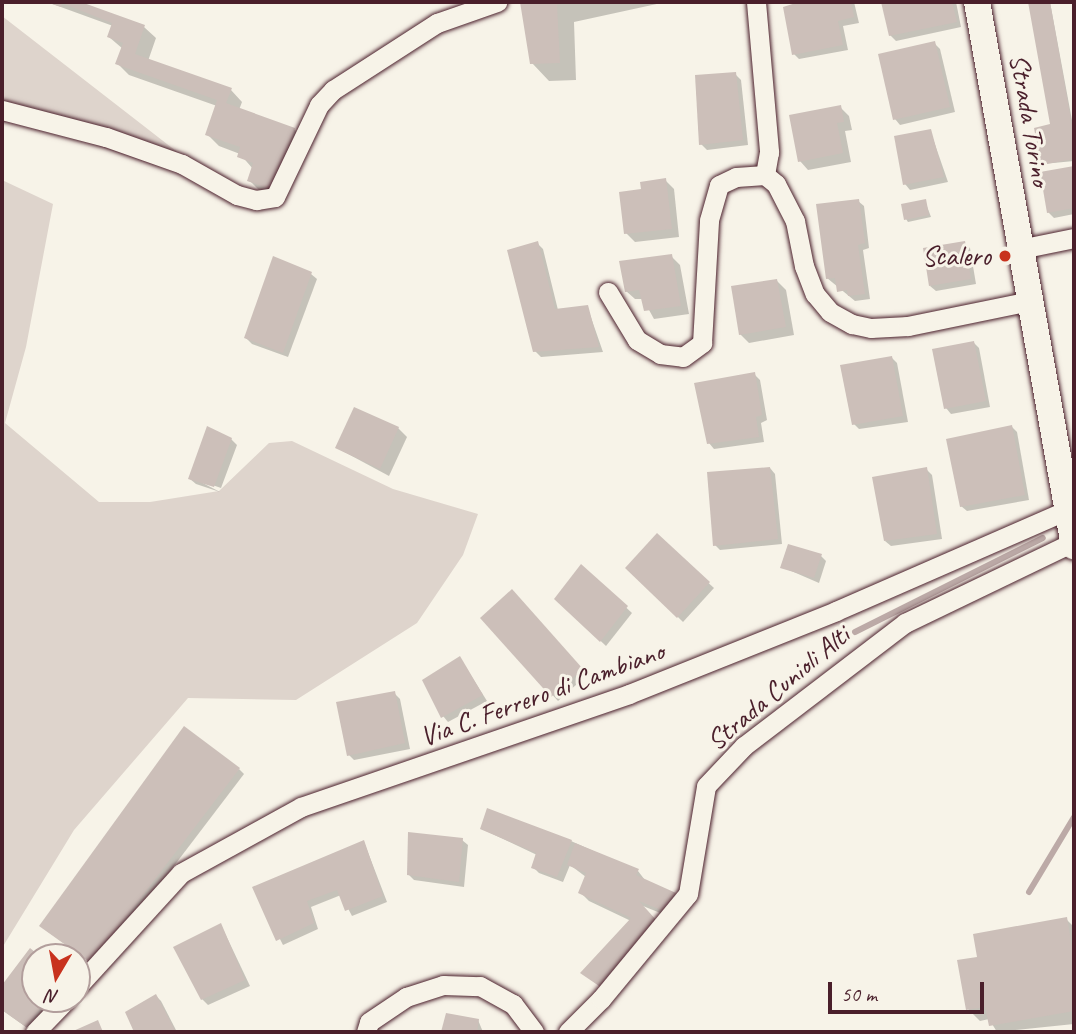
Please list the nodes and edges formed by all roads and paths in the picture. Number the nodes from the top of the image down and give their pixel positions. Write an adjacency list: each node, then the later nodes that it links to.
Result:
1 (497, 2): 4 (street)
2 (756, 2): 5 (street)
3 (977, 2): 7 (main road, Strada Torino)
4 (2, 110)
5 (765, 175): 8 (street); 9 (street)
6 (1074, 238): 7 (street)
7 (1020, 249): 9 (main road, Strada Torino)
8 (607, 292)
9 (1030, 301): 10 (main road, Strada Torino)
10 (1071, 509): 11 (main road, Strada Torino); 12 (street, Via C. Ferrero di Cambiano)
11 (1074, 544): 17 (street, Strada Cunioli Alti)
12 (91, 972)
13 (53, 1013): 14 (street)
14 (35, 1032)
15 (366, 1032): 16 (street)
16 (534, 1032)
17 (568, 1032)

